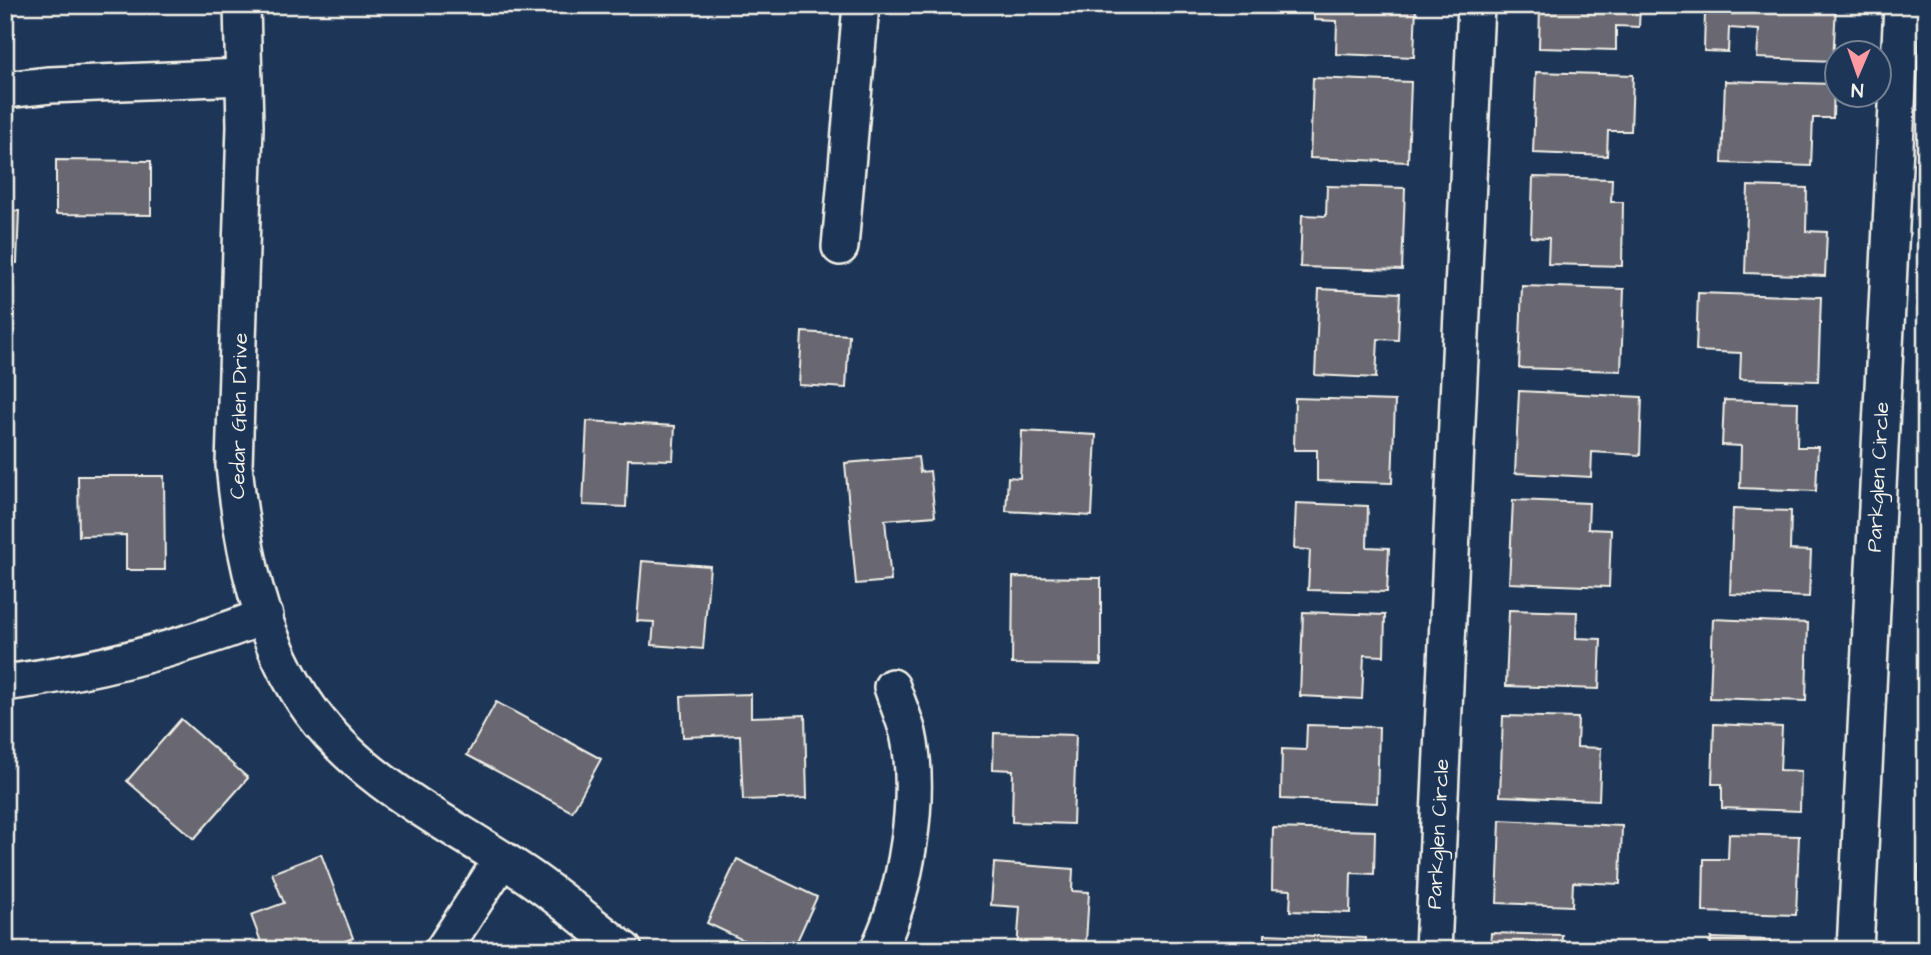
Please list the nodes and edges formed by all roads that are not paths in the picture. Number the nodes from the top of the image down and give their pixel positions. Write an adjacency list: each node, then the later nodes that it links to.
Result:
1 (242, 5): 5 (street, Cedar Glen Drive)
2 (861, 5): 7 (street)
3 (1476, 5): 15 (street, Parkglen Circle)
4 (1902, 5): 16 (street, Parkglen Circle)
5 (242, 77): 6 (street); 8 (street, Cedar Glen Drive)
6 (5, 90)
7 (840, 247)
8 (265, 616): 9 (street); 11 (street, Cedar Glen Drive)
9 (5, 683)
10 (892, 687): 14 (street)
11 (502, 859): 12 (street); 13 (street, Cedar Glen Drive)
12 (443, 950)
13 (624, 950)
14 (878, 950)
15 (1433, 950)
16 (1855, 950)

